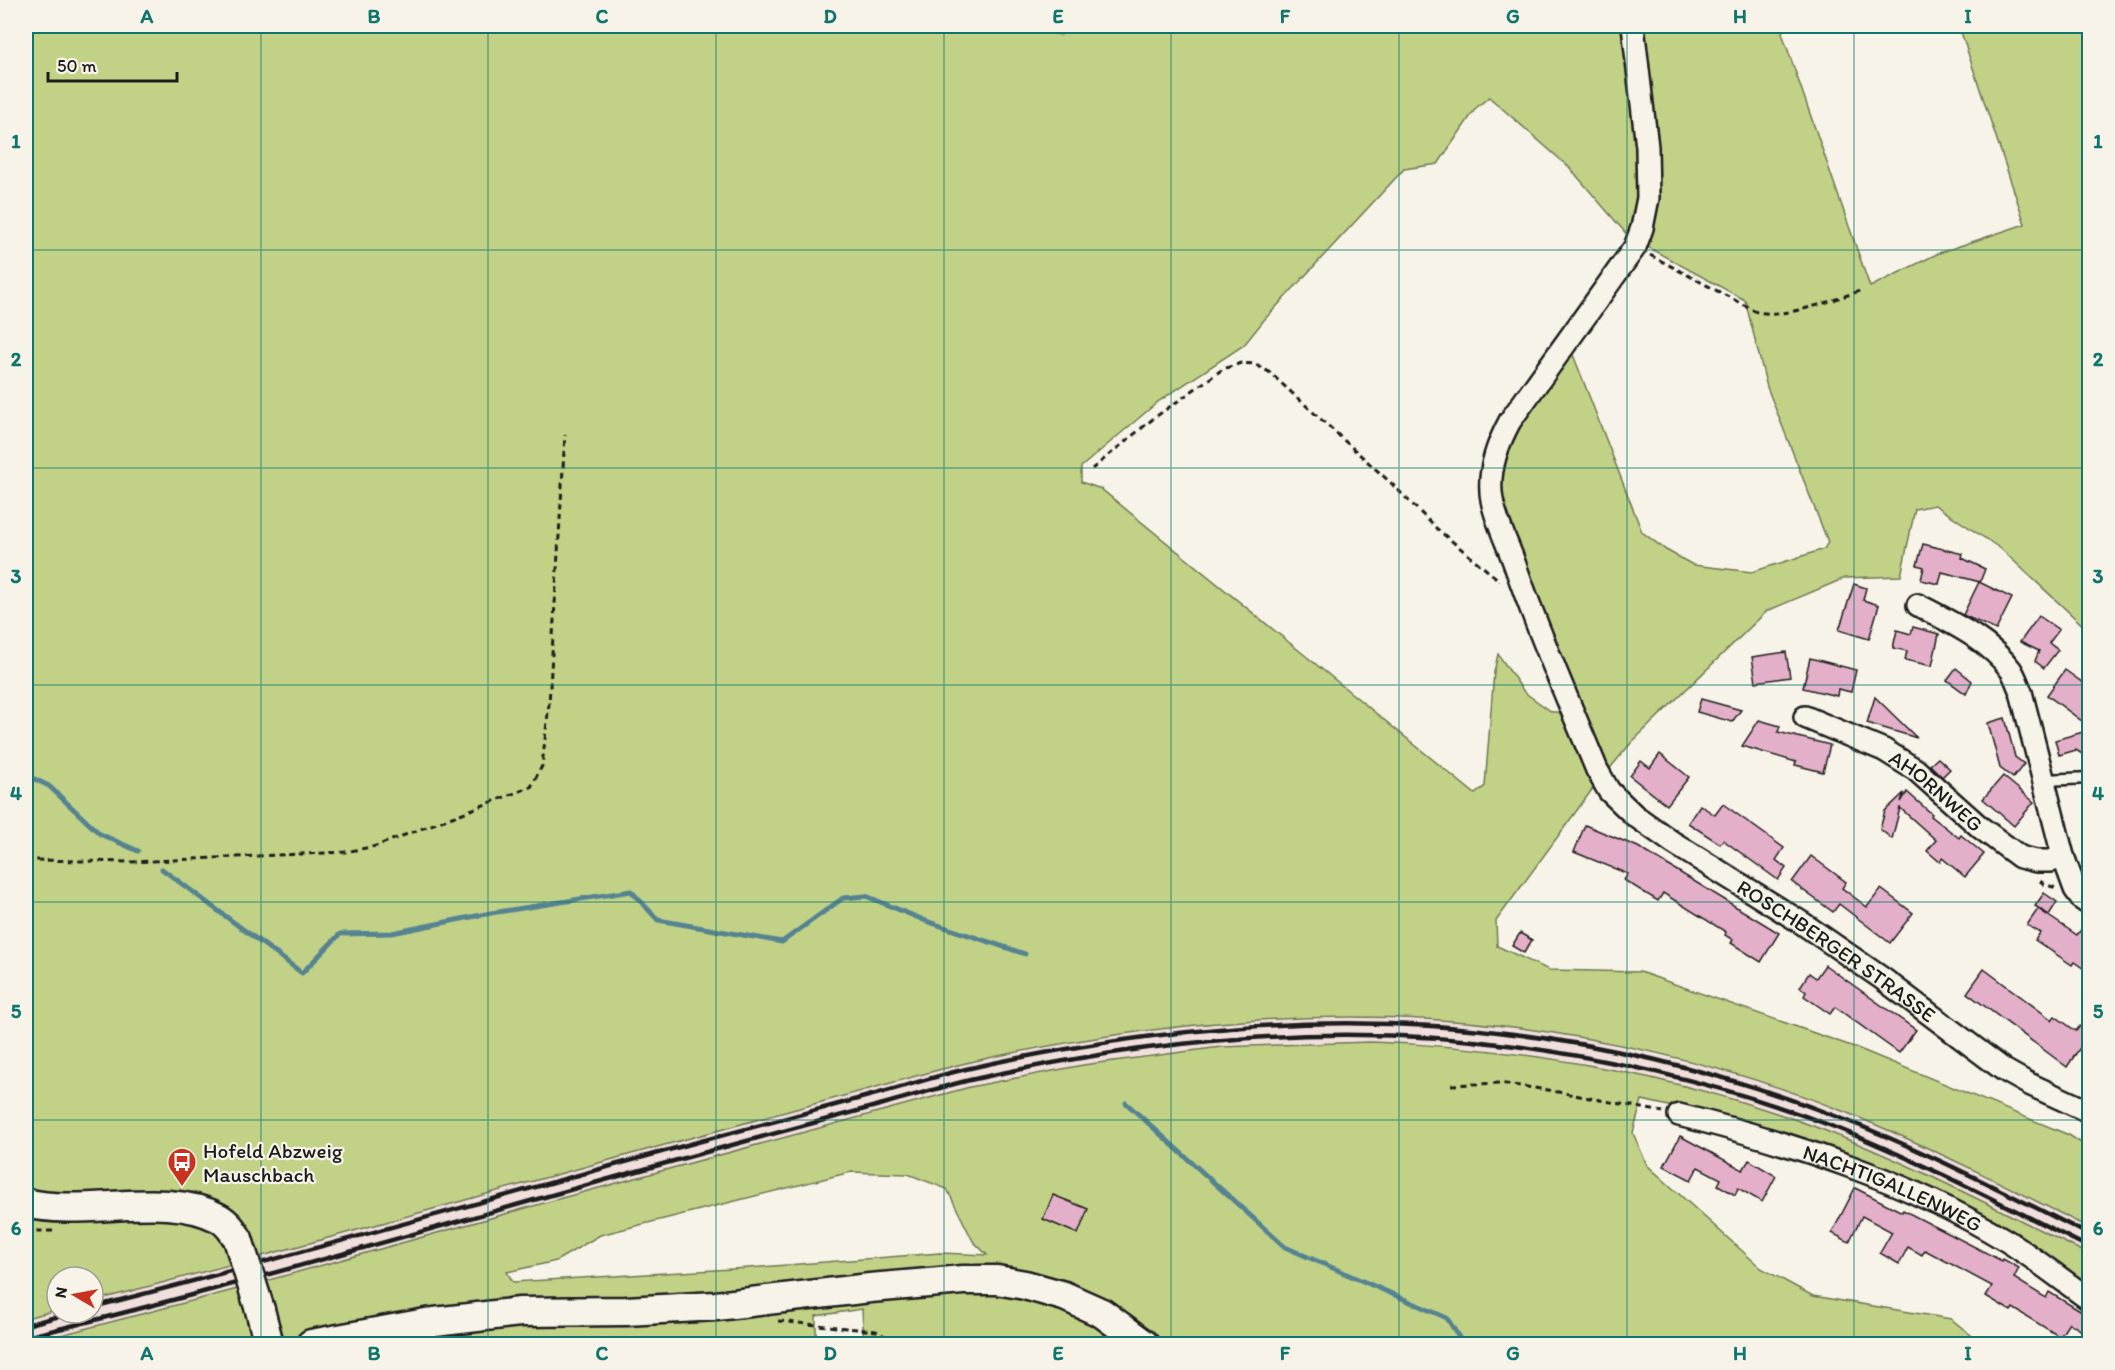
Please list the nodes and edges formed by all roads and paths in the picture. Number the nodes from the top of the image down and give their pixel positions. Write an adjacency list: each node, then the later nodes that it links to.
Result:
1 (1633, 26): 2 (street, ROSCHBERGER STRASSE)
2 (1635, 247): 3 (path); 6 (street, ROSCHBERGER STRASSE)
3 (1860, 291)
4 (565, 435): 12 (path)
5 (1092, 468): 6 (path)
6 (1526, 597): 15 (street, ROSCHBERGER STRASSE)
7 (1918, 605): 10 (street)
8 (1805, 717): 11 (street, AHORNWEG)
9 (2090, 778): 10 (lane)
10 (2043, 780): 11 (street)
11 (2063, 856): 13 (street)
12 (26, 862)
13 (2090, 905)
14 (1451, 1085): 16 (path)
15 (2090, 1112)
16 (1679, 1115): 18 (street, NACHTIGALLENWEG)
17 (26, 1203): 20 (main road, bridge)
18 (2090, 1300)
19 (750, 1302): 21 (main road); 22 (path); 23 (main road)
20 (269, 1344)
21 (311, 1344)
22 (898, 1344)
23 (1144, 1344)

